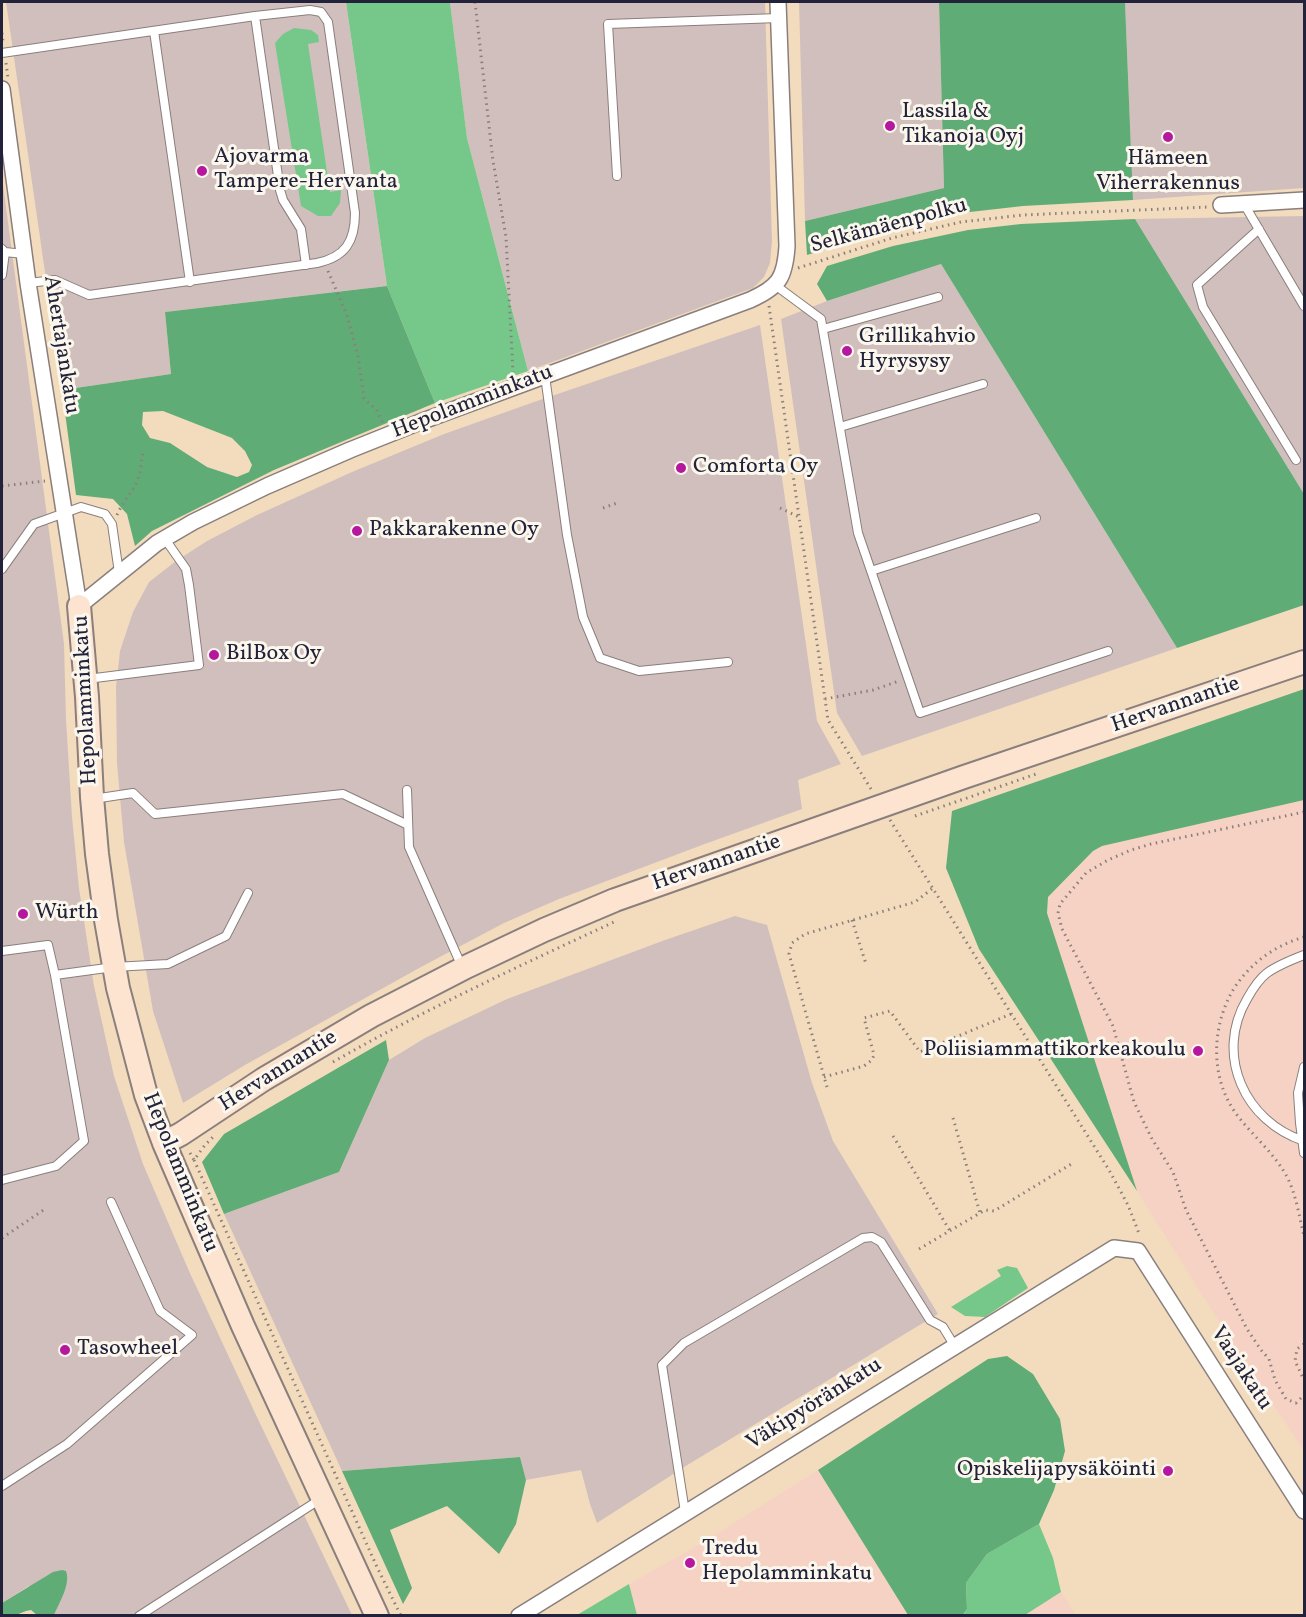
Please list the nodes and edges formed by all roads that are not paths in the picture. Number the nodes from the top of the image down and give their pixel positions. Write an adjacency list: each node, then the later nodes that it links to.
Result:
1 (778, 2): 3 (street)
2 (255, 16): 4 (lane); 14 (lane); 14 (lane)
3 (779, 18): 7 (lane); 16 (street)
4 (154, 31): 5 (lane); 17 (lane)
5 (2, 53)
6 (2, 89): 13 (street, Ahertajankatu)
7 (617, 176)
8 (1305, 200): 9 (street)
9 (1244, 204): 10 (street); 11 (lane)
10 (1221, 206)
11 (1258, 229): 20 (lane); 25 (lane)
12 (3, 250): 13 (lane); 15 (lane)
13 (24, 254): 18 (street, Ahertajankatu)
14 (306, 265): 17 (lane)
15 (2, 275)
16 (779, 280): 21 (lane); 22 (street, Hepolamminkatu)
17 (190, 282): 18 (lane)
18 (28, 283): 26 (street, Ahertajankatu)
19 (938, 297): 21 (lane)
20 (1305, 306)
21 (823, 329): 24 (lane)
22 (544, 376): 28 (street, Hepolamminkatu); 34 (lane)
23 (983, 384): 24 (lane)
24 (840, 427): 30 (lane)
25 (1296, 460)
26 (64, 512): 29 (lane); 31 (lane); 32 (street, Ahertajankatu)
27 (1036, 518): 30 (lane)
28 (165, 538): 31 (street, Hepolamminkatu); 36 (lane)
29 (2, 569)
30 (871, 571): 33 (lane)
31 (119, 573): 32 (street, Hepolamminkatu)
32 (79, 606): 36 (main road, Hepolamminkatu)
33 (1108, 651)
34 (728, 662)
35 (1305, 662): 44 (main road, Hervannantie)
36 (86, 680): 38 (main road, Hepolamminkatu)
37 (407, 790): 39 (lane)
38 (92, 800): 39 (lane); 43 (main road, Hepolamminkatu)
39 (408, 825): 44 (lane)
40 (248, 893): 43 (lane)
41 (2, 951): 45 (lane)
42 (1305, 955): 48 (lane)
43 (114, 967): 45 (lane); 47 (main road, Hepolamminkatu)
44 (462, 969): 47 (main road, Hervannantie)
45 (55, 975): 50 (lane)
46 (1305, 1067): 48 (lane)
47 (172, 1139): 55 (main road, Hepolamminkatu)
48 (1304, 1142): 49 (lane)
49 (1305, 1153)
50 (2, 1180)
51 (111, 1202): 54 (lane)
52 (1138, 1251): 53 (street, Väkipyöränkatu); 57 (street, Vaajakatu)
53 (954, 1346): 56 (street, Väkipyöränkatu); 56 (lane)
54 (2, 1486)
55 (322, 1498): 58 (lane); 59 (main road, Hepolamminkatu)
56 (685, 1512): 60 (street, Väkipyöränkatu)
57 (1305, 1512)
58 (139, 1616)
59 (377, 1616)
60 (519, 1616)

